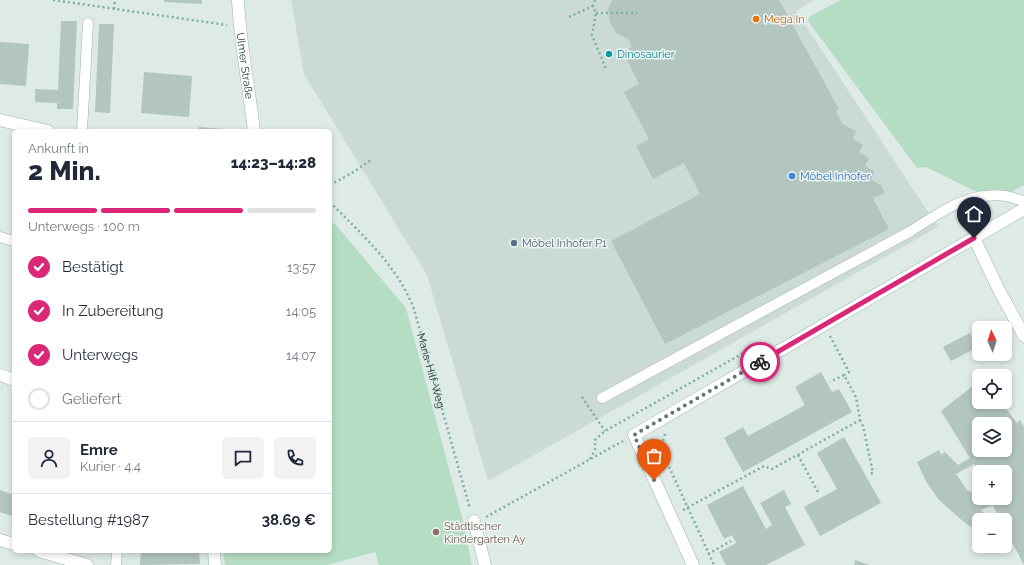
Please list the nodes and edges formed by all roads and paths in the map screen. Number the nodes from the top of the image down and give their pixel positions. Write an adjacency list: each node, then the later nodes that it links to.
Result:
1 (53, 0): 6 (path)
2 (115, 0): 6 (path)
3 (238, 0): 11 (street, Ulmer Straße)
4 (595, 0): 5 (path)
5 (593, 6): 7 (path); 9 (path)
6 (114, 9): 11 (path)
7 (596, 12): 8 (path); 12 (path)
8 (637, 13)
9 (569, 17)
10 (88, 23): 15 (lane)
11 (239, 27): 16 (street, Ulmer Straße)
12 (606, 69)
13 (0, 120): 14 (street)
14 (39, 129)
15 (82, 129)
16 (254, 129)
17 (371, 160): 18 (path)
18 (332, 184)
19 (1024, 201): 32 (lane)
20 (332, 204): 43 (path, Maria-Hilf-Weg)
21 (1024, 209): 23 (street)
22 (0, 236): 24 (lane)
23 (974, 238): 25 (street); 26 (street)
24 (12, 240)
25 (824, 326): 28 (path); 34 (street)
26 (1024, 336)
27 (0, 375): 29 (street)
28 (844, 375): 30 (path); 35 (path)
29 (12, 379)
30 (830, 382)
31 (582, 397): 36 (path)
32 (602, 398)
33 (655, 403): 34 (path)
34 (664, 418): 37 (street); 41 (path)
35 (860, 420): 38 (path); 39 (path)
36 (605, 431)
37 (634, 435): 42 (street); 43 (path)
38 (798, 455): 40 (path); 41 (path)
39 (869, 474)
40 (818, 492)
41 (688, 508): 42 (path); 50 (path)
42 (671, 517): 55 (street)
43 (474, 521): 54 (street)
44 (0, 540): 46 (street)
45 (731, 541): 50 (path)
46 (12, 543)
47 (46, 553): 51 (street)
48 (117, 553): 52 (lane)
49 (214, 553): 53 (street)
50 (708, 554): 56 (path)
51 (87, 565)
52 (116, 565)
53 (216, 565)
54 (485, 565)
55 (692, 565)
56 (714, 565)

